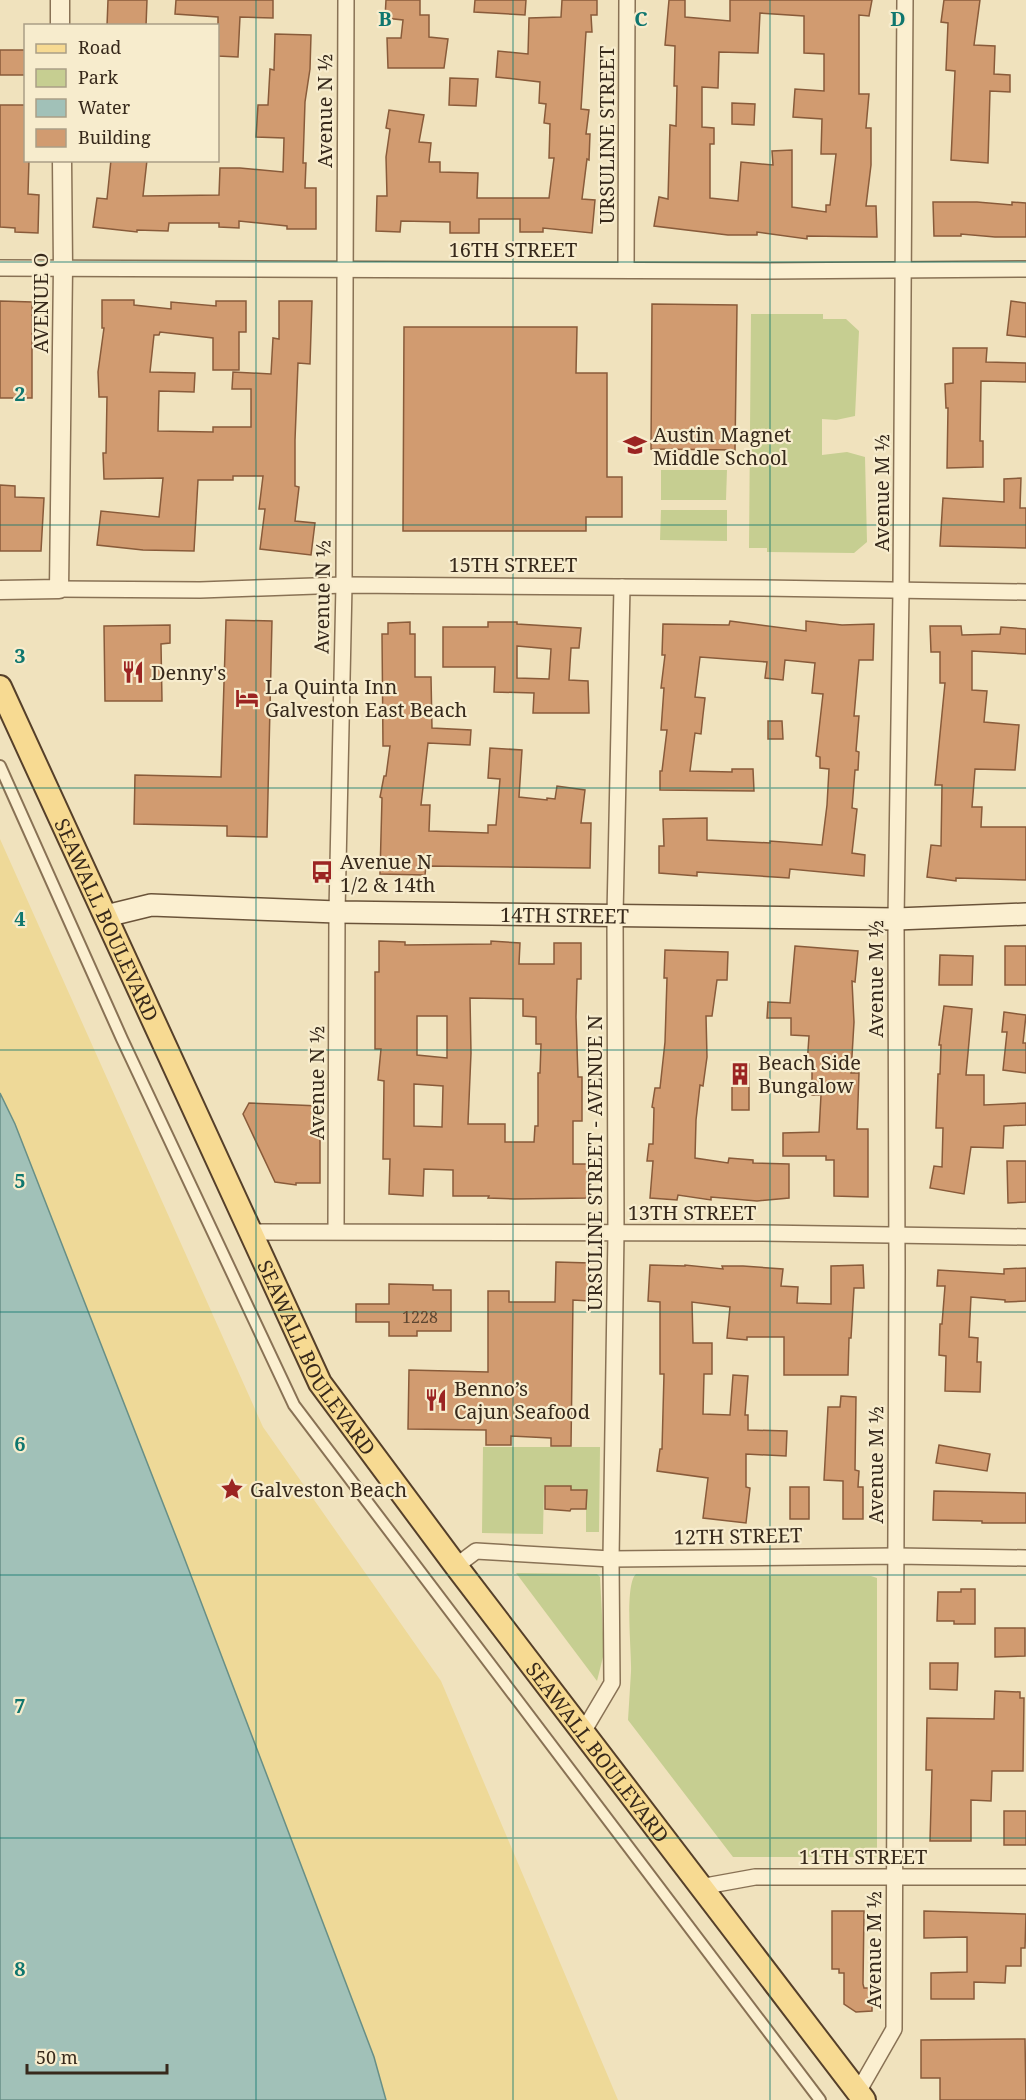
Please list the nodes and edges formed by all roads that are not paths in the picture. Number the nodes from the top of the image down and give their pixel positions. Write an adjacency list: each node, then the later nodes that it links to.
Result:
1 (60, 0): 5 (street)
2 (346, 0): 9 (street, Avenue N ½)
3 (627, 0): 11 (street, URSULINE STREET)
4 (905, 0): 12 (street, Avenue M ½)
5 (60, 24)
6 (62, 162): 8 (street, AVENUE O)
7 (0, 268): 8 (street, 16TH STREET)
8 (63, 268): 9 (street, 16TH STREET); 15 (street, AVENUE O)
9 (344, 268): 11 (street, 16TH STREET); 13 (street, Avenue N ½)
10 (1026, 269): 12 (street, 16TH STREET)
11 (626, 270): 12 (street, 16TH STREET)
12 (902, 270): 17 (street, Avenue M ½)
13 (344, 585): 14 (street, 15TH STREET); 15 (street, 15TH STREET); 21 (street, Avenue N ½)
14 (622, 587): 17 (street, 15TH STREET); 23 (street, URSULINE STREET - AVENUE N)
15 (59, 589): 16 (street, 15TH STREET)
16 (0, 590)
17 (901, 590): 18 (street, 15TH STREET); 25 (street, Avenue M ½)
18 (1026, 592)
19 (0, 687): 24 (main road, SEAWALL BOULEVARD)
20 (0, 766): 40 (street)
21 (337, 912): 23 (main road, 14TH STREET); 24 (main road, 14TH STREET); 26 (street, Avenue N ½)
22 (1026, 914): 25 (main road, 14TH STREET)
23 (615, 915): 25 (main road, 14TH STREET); 28 (street, URSULINE STREET - AVENUE N)
24 (106, 916): 27 (main road, SEAWALL BOULEVARD)
25 (896, 919): 29 (street, Avenue M ½)
26 (336, 1231): 27 (street, 13TH STREET); 28 (street, 13TH STREET)
27 (250, 1232): 34 (main road, SEAWALL BOULEVARD)
28 (616, 1233): 29 (street, 13TH STREET); 33 (street, URSULINE STREET - AVENUE N)
29 (897, 1234): 30 (street, 13TH STREET); 31 (street, Avenue M ½)
30 (1026, 1237)
31 (896, 1556): 32 (street, 12TH STREET); 33 (street, 12TH STREET); 36 (street, Avenue M ½)
32 (1026, 1558)
33 (611, 1559): 34 (street, 12TH STREET); 35 (street, URSULINE STREET - AVENUE N)
34 (456, 1566): 35 (main road, SEAWALL BOULEVARD)
35 (583, 1732): 38 (main road, SEAWALL BOULEVARD)
36 (895, 1876): 37 (street, 11TH STREET); 38 (street, 11TH STREET); 39 (street, Avenue M ½)
37 (1026, 1877)
38 (700, 1887): 39 (main road, SEAWALL BOULEVARD)
39 (861, 2096)
40 (820, 2100)

